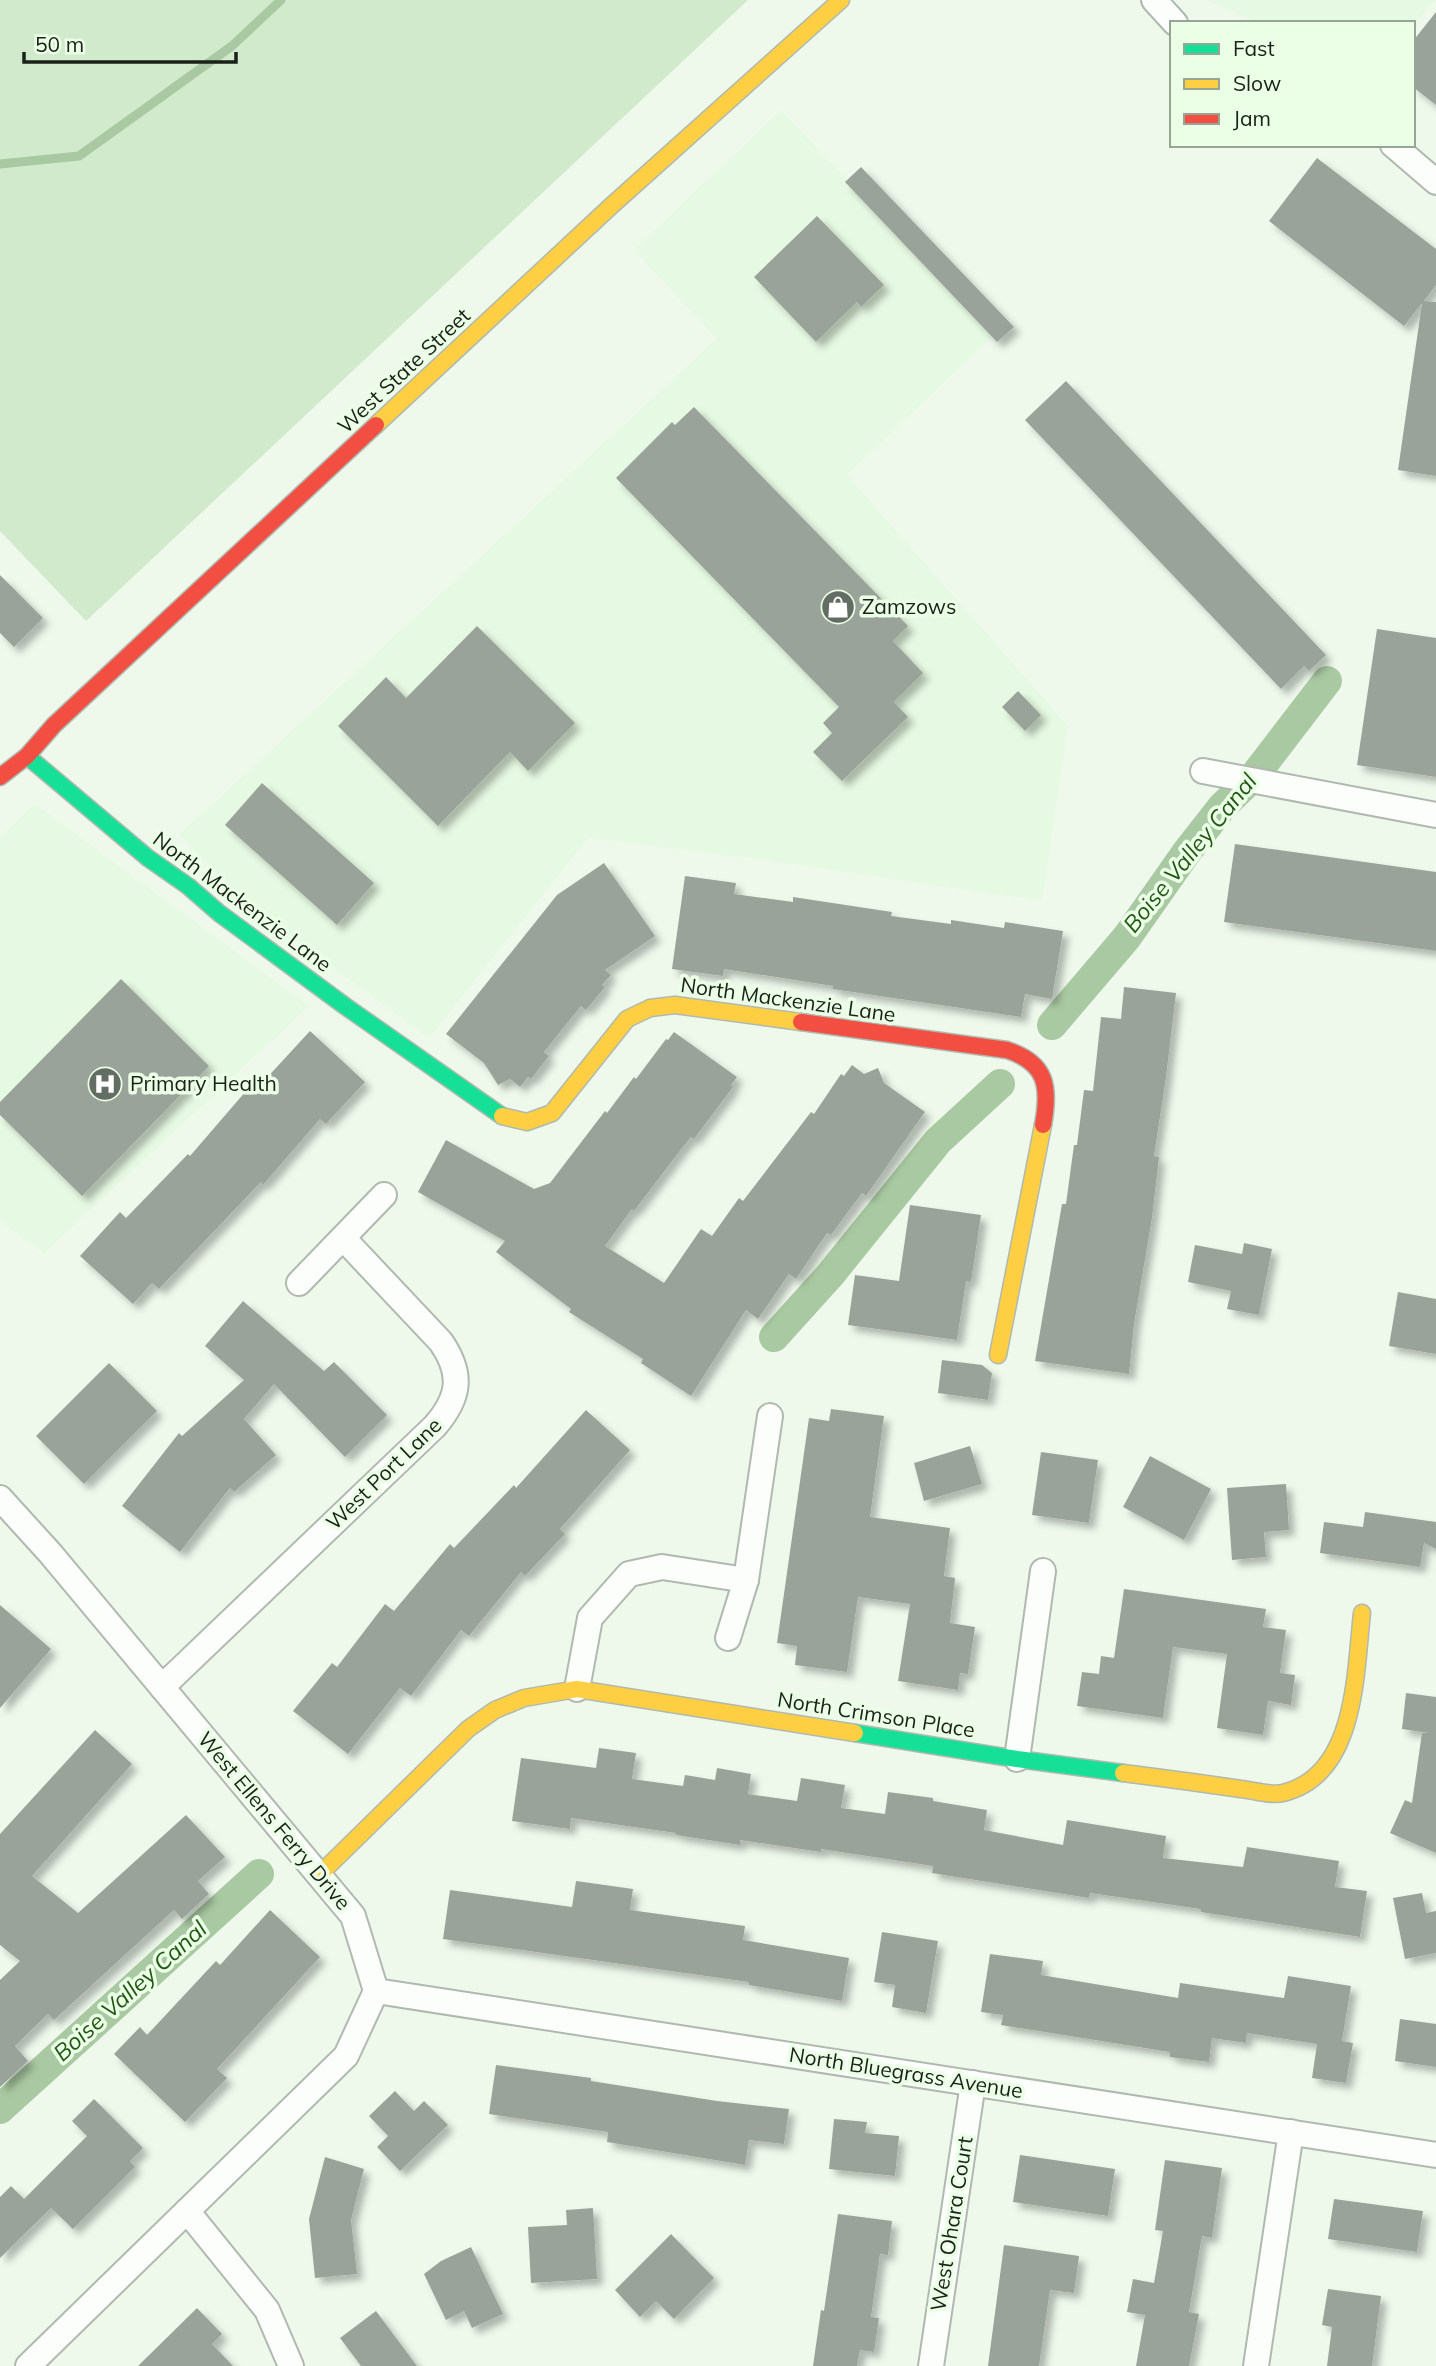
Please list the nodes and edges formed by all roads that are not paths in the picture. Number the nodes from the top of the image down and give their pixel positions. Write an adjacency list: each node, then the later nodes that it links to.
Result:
1 (841, 0): 6 (street, West State Street)
2 (1154, 0): 3 (street)
3 (1173, 21)
4 (1394, 147): 5 (street)
5 (1436, 182)
6 (27, 756): 8 (street, West State Street); 13 (street, North Mackenzie Lane)
7 (1203, 771): 9 (street)
8 (0, 777)
9 (1436, 815)
10 (384, 1195): 11 (street)
11 (343, 1238): 12 (street); 20 (street, West Port Lane)
12 (299, 1283)
13 (998, 1355)
14 (770, 1416): 17 (street)
15 (0, 1498): 20 (street, West Ellens Ferry Drive)
16 (1044, 1571): 22 (street)
17 (746, 1580): 19 (street); 21 (street)
18 (1362, 1613): 22 (street, North Crimson Place)
19 (728, 1638)
20 (162, 1687): 23 (street, West Ellens Ferry Drive)
21 (578, 1689): 22 (street, North Crimson Place); 23 (street, North Crimson Place)
22 (1017, 1759)
23 (319, 1875): 24 (street, West Ellens Ferry Drive)
24 (376, 1991): 25 (street, North Bluegrass Avenue); 28 (street)
25 (973, 2083): 26 (street, North Bluegrass Avenue); 31 (street, West Ohara Court)
26 (1291, 2132): 27 (street, North Bluegrass Avenue); 32 (street)
27 (1436, 2155)
28 (187, 2211): 29 (street); 30 (street)
29 (28, 2366)
30 (291, 2366)
31 (931, 2366)
32 (1256, 2366)

